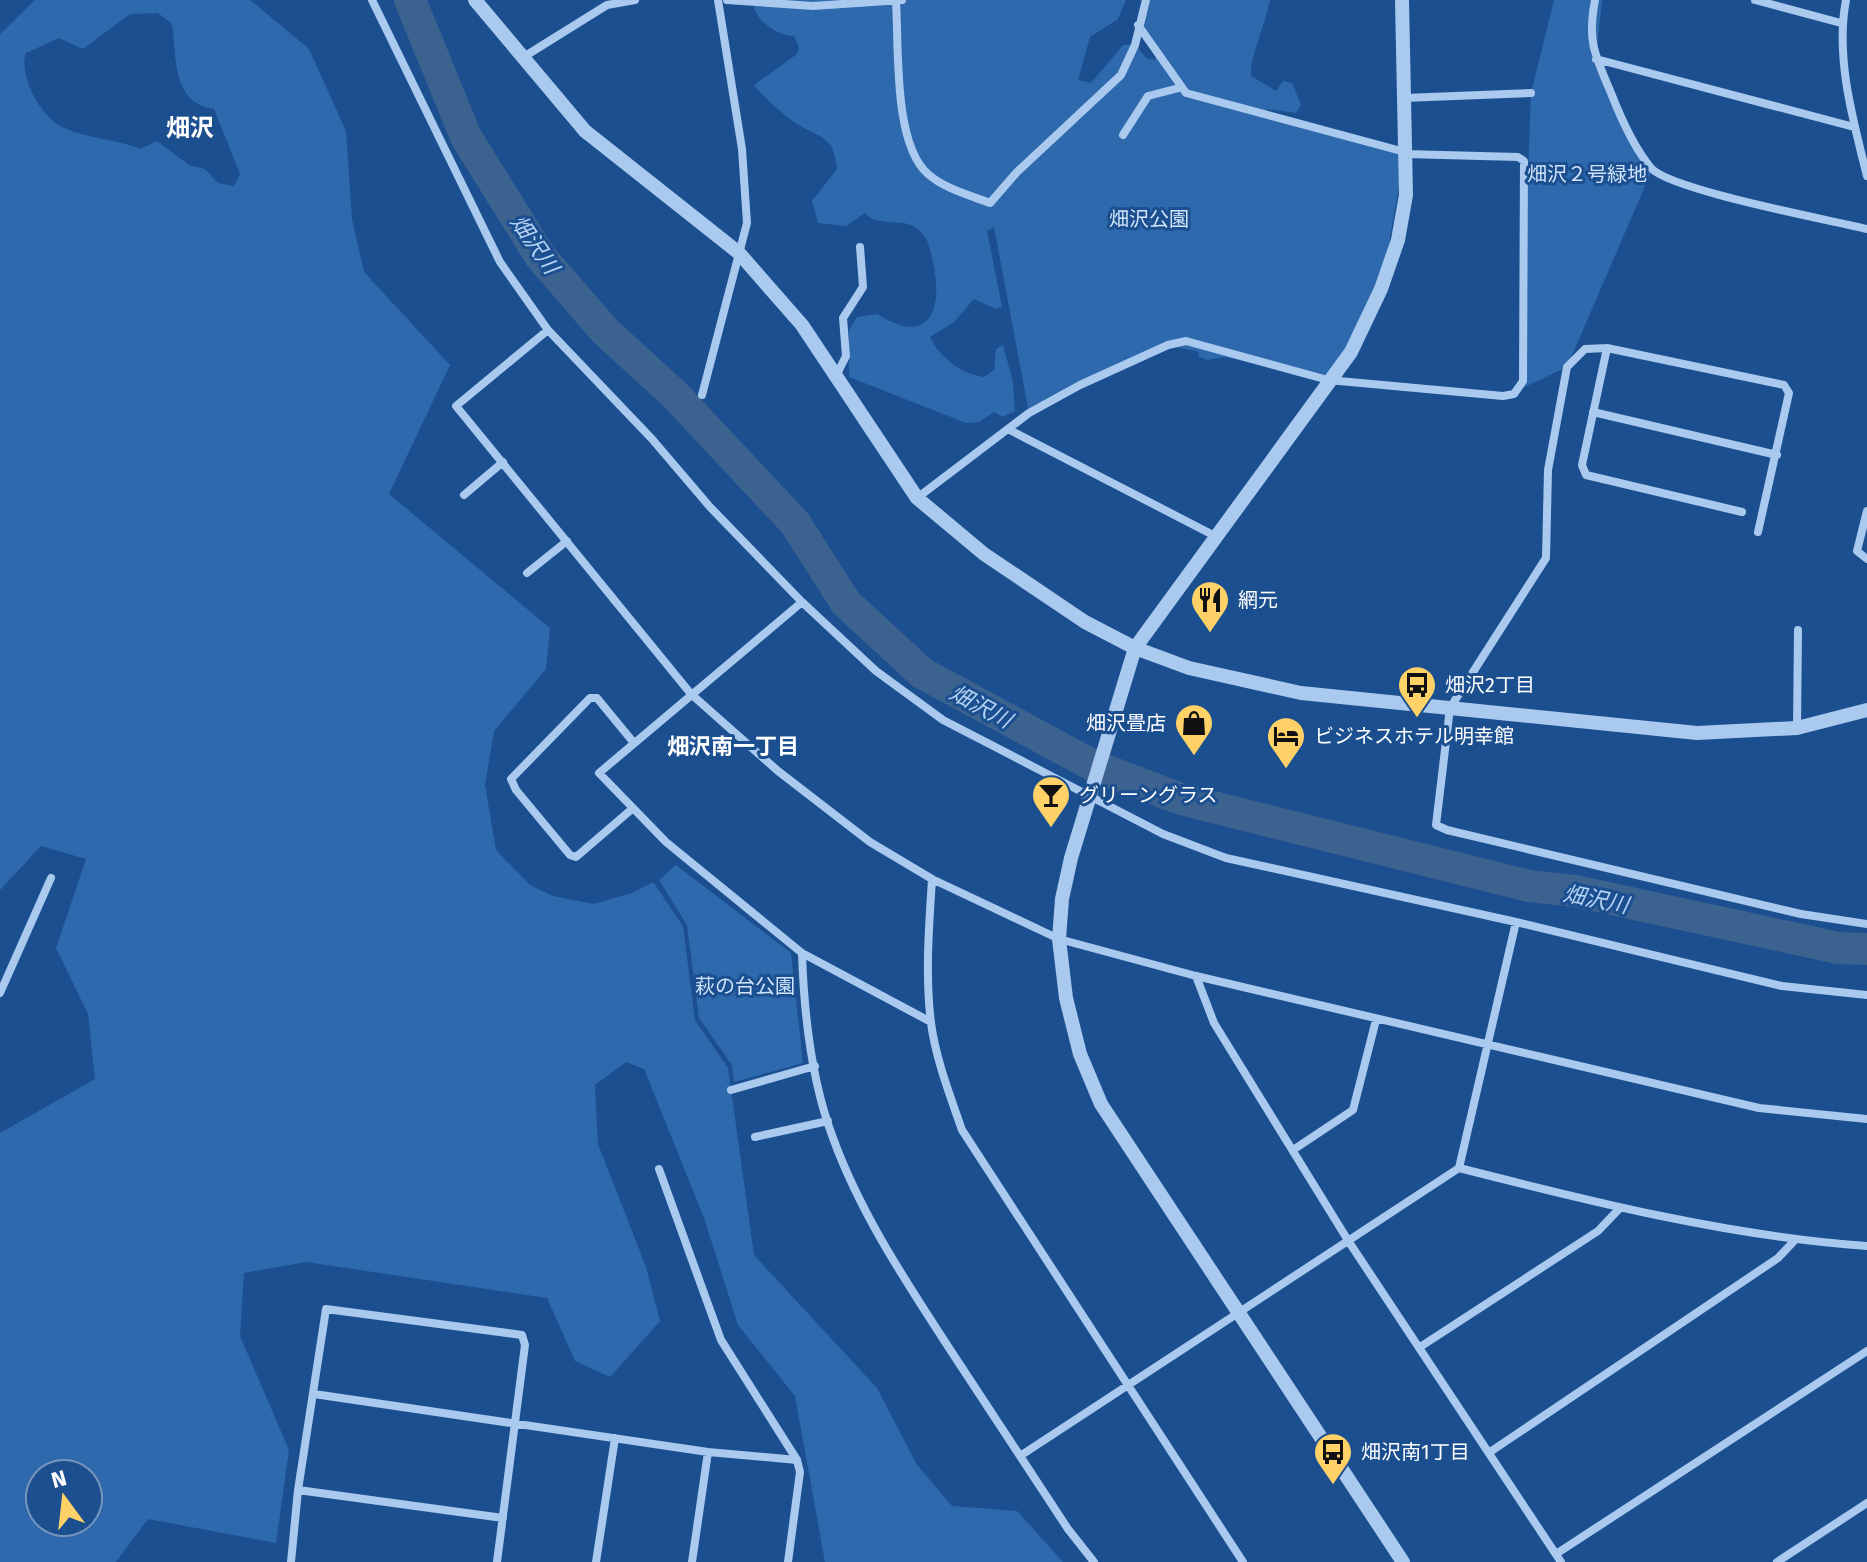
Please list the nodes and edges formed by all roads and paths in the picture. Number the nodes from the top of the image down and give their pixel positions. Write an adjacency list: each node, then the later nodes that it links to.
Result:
1 (372, 0): 28 (street)
2 (475, 0): 15 (street)
3 (635, 0): 12 (street)
4 (718, 0): 27 (street)
5 (727, 0): 6 (street)
6 (899, 0): 14 (street)
7 (1146, 0): 14 (street)
8 (1402, 0): 19 (street)
9 (1595, 0): 16 (street)
10 (1755, 0): 13 (street)
11 (1846, 0): 13 (street)
12 (606, 3): 15 (street)
13 (1841, 23): 20 (street)
14 (1138, 25): 17 (street)
15 (522, 58): 27 (street)
16 (1596, 59): 20 (street); 25 (street)
17 (1179, 88): 22 (street); 23 (street)
18 (1531, 93): 19 (street)
19 (1404, 98): 23 (street)
20 (1855, 129): 21 (street); 24 (street)
21 (1867, 129)
22 (1123, 135)
23 (1405, 153): 31 (street); 31 (street)
24 (1867, 176)
25 (1867, 229)
26 (860, 247): 30 (street)
27 (739, 253): 30 (street); 32 (street)
28 (548, 330): 36 (street); 46 (street)
29 (1607, 348): 33 (street); 35 (street); 50 (street)
30 (836, 376): 38 (street)
31 (1328, 380): 34 (street); 42 (street)
32 (702, 395)
33 (1593, 412): 35 (street); 40 (street)
34 (1008, 429): 38 (street); 42 (street)
35 (1777, 455): 41 (street)
36 (503, 462): 37 (street); 43 (street)
37 (464, 495)
38 (917, 498): 48 (street)
39 (1867, 511): 44 (street)
40 (1742, 512)
41 (1758, 532)
42 (1215, 536): 48 (street)
43 (567, 541): 45 (street); 49 (street)
44 (1867, 559)
45 (527, 573)
46 (802, 602): 49 (street); 54 (street)
47 (1798, 630): 52 (street)
48 (1135, 648): 50 (street); 54 (street)
49 (691, 694): 53 (street); 57 (street)
50 (1450, 708): 52 (street); 59 (street)
51 (1867, 710): 52 (street)
52 (1797, 728)
53 (634, 743): 55 (street); 55 (street)
54 (1089, 795): 58 (street); 60 (street)
55 (632, 809): 61 (street)
56 (51, 878): 63 (street)
57 (932, 879): 60 (street); 66 (street)
58 (1516, 922): 64 (street); 67 (street)
59 (1867, 924)
60 (1059, 939): 62 (street); 80 (street)
61 (802, 953): 66 (street); 68 (street)
62 (1196, 976): 65 (street); 73 (street)
63 (0, 993)
64 (1867, 995)
65 (1376, 1020): 67 (street); 73 (street)
66 (931, 1022): 83 (street)
67 (1487, 1047): 70 (street); 74 (street)
68 (815, 1066): 69 (street); 71 (street)
69 (731, 1090)
70 (1867, 1119)
71 (828, 1121): 72 (street); 89 (street)
72 (755, 1137)
73 (1293, 1150): 78 (street)
74 (1459, 1168): 76 (street); 78 (street)
75 (659, 1169): 90 (street)
76 (1620, 1208): 77 (street); 81 (street)
77 (1794, 1241): 79 (street); 88 (street)
78 (1349, 1242): 80 (street); 81 (street)
79 (1867, 1246)
80 (1239, 1315): 83 (street); 102 (street)
81 (1420, 1347): 88 (street)
82 (1867, 1351): 94 (street)
83 (1127, 1386): 89 (street); 101 (street)
84 (314, 1394): 85 (street); 85 (street); 91 (street)
85 (515, 1424): 86 (street); 93 (street)
86 (615, 1438): 87 (street); 97 (street)
87 (708, 1452): 90 (street); 98 (street)
88 (1490, 1452): 94 (street)
89 (1020, 1456): 100 (street)
90 (797, 1460): 99 (street)
91 (298, 1490): 93 (street); 95 (street)
92 (1867, 1503): 103 (street)
93 (503, 1518): 96 (street)
94 (1558, 1558)
95 (291, 1562)
96 (497, 1562)
97 (596, 1562)
98 (692, 1562)
99 (788, 1562)
100 (1094, 1562)
101 (1243, 1562)
102 (1403, 1562)
103 (1777, 1562)

